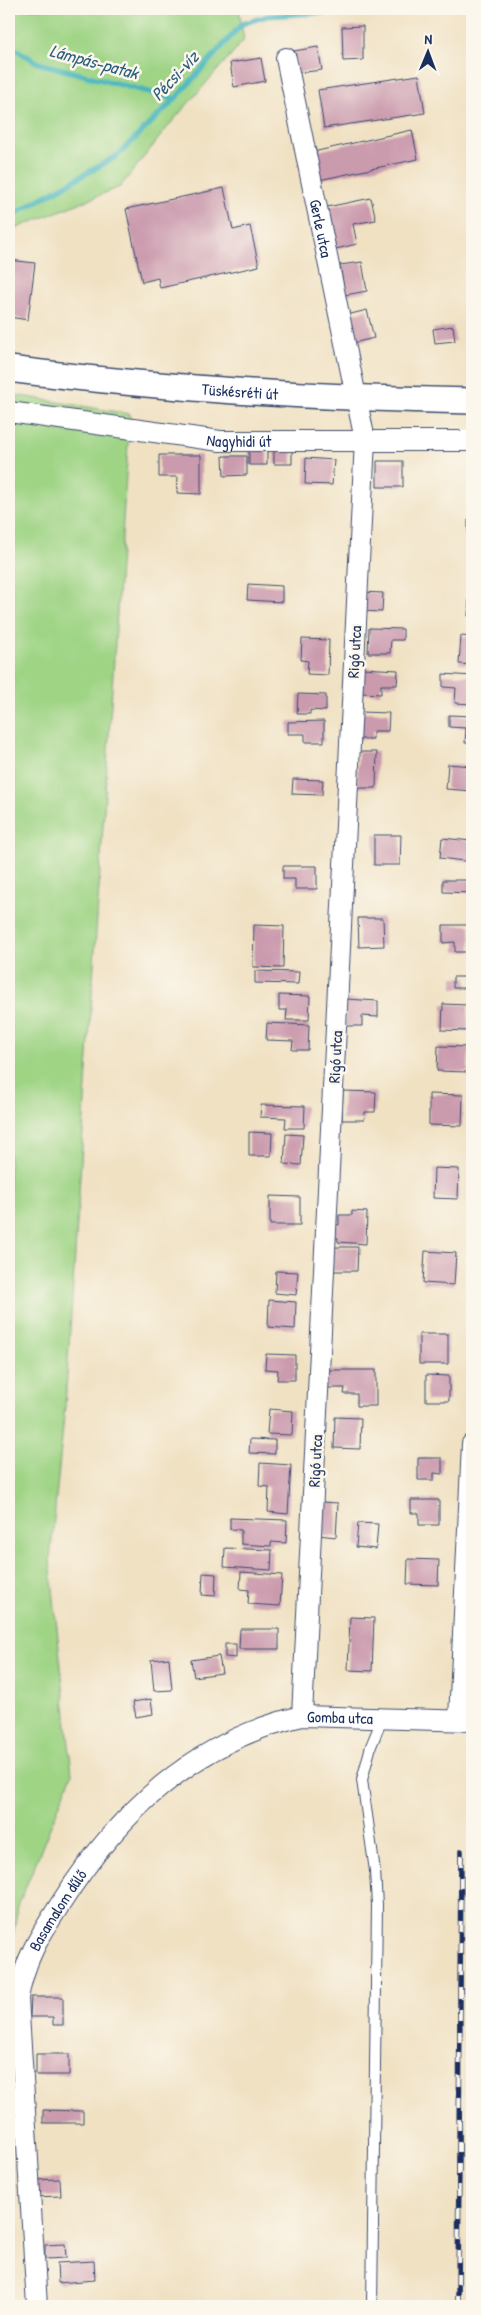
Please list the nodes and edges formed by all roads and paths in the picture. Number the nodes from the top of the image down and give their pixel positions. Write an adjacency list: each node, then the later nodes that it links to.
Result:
1 (286, 58): 3 (street, Gerle utca)
2 (9, 369): 3 (street, Tüskésréti út)
3 (355, 398): 4 (street, Tüskésréti út); 6 (street, Rigó utca)
4 (472, 401)
5 (9, 412): 6 (street, Nagyhidi út)
6 (365, 440): 7 (street, Nagyhidi út); 9 (street, Rigó utca)
7 (472, 441)
8 (472, 1444): 11 (street)
9 (302, 1716): 10 (street, Gomba utca); 12 (street, Gomba utca)
10 (383, 1717): 11 (street, Gomba utca); 14 (lane)
11 (466, 1720)
12 (215, 1750): 13 (street, Basamalom dűlő)
13 (37, 2306)
14 (372, 2306)

